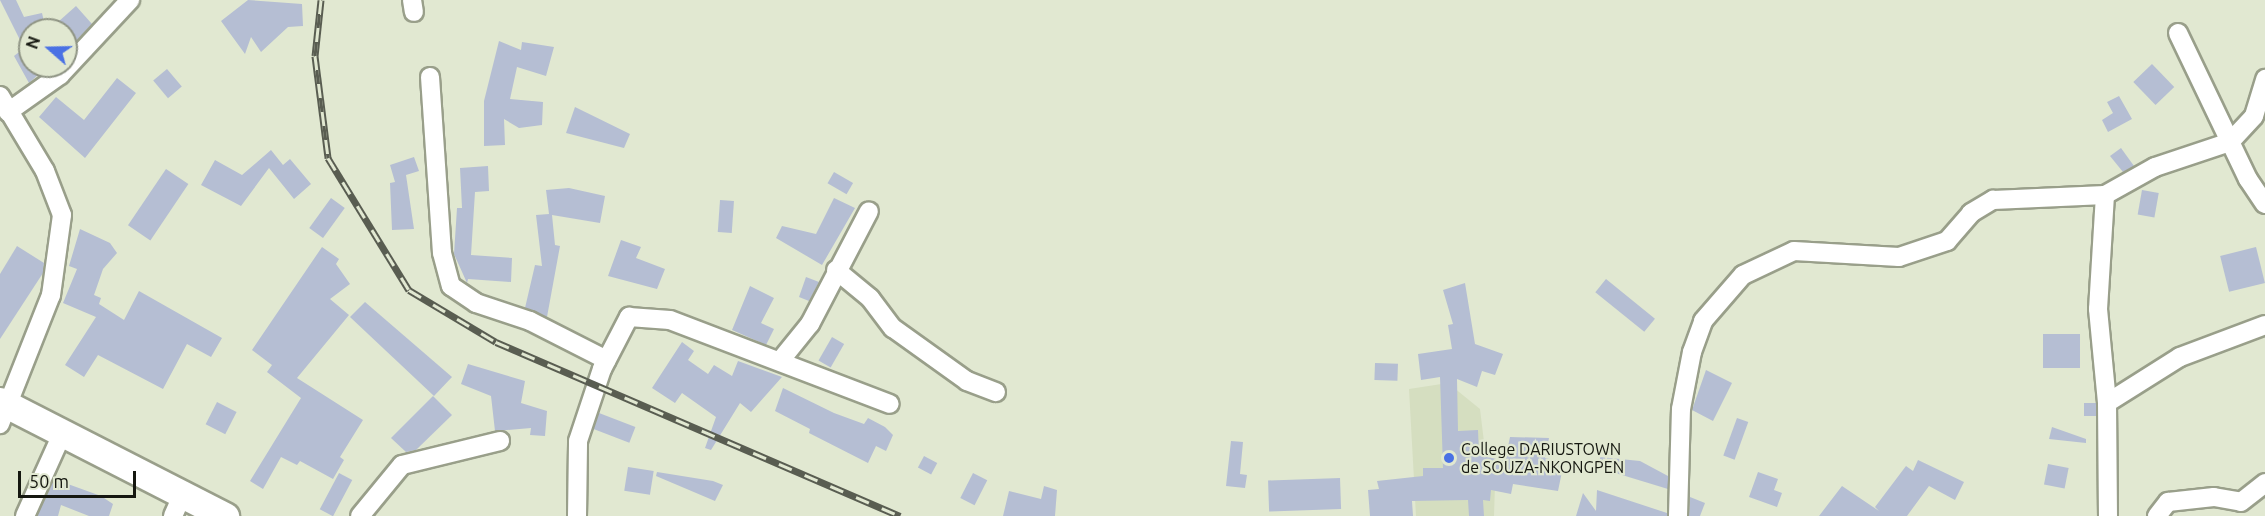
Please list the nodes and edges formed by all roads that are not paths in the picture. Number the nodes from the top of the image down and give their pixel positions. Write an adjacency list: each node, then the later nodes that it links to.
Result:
1 (130, 0): 5 (street)
2 (2178, 33): 6 (street)
3 (429, 77): 12 (street)
4 (2265, 79): 6 (street)
5 (4, 104): 17 (street)
6 (2230, 142): 7 (street); 8 (street)
7 (2105, 195): 15 (street); 26 (street)
8 (2265, 204)
9 (869, 211): 10 (street)
10 (836, 270): 13 (street); 14 (street)
11 (2265, 325): 15 (street)
12 (607, 360): 13 (street); 25 (street)
13 (780, 361): 16 (street)
14 (996, 392)
15 (2107, 403): 27 (street)
16 (890, 404)
17 (4, 411): 18 (highway)
18 (62, 434): 21 (highway); 22 (street)
19 (500, 441): 24 (street)
20 (2265, 483): 28 (street)
21 (177, 506): 23 (highway)
22 (25, 516)
23 (225, 516)
24 (360, 516)
25 (577, 516)
26 (1678, 516)
27 (2108, 516)
28 (2157, 516)

